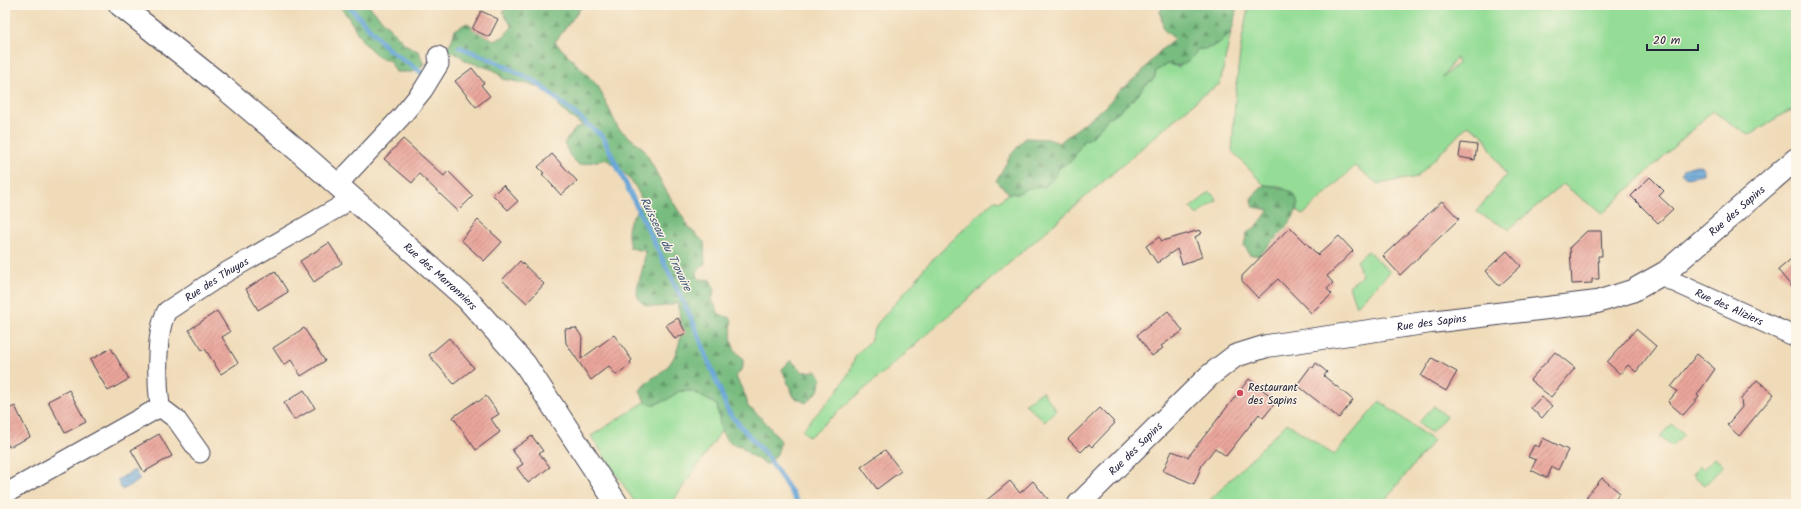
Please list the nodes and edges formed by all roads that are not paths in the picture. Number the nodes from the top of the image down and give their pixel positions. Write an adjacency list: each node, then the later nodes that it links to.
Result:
1 (120, 5): 4 (street, Rue des Marronniers)
2 (438, 56): 4 (street, Rue des Thuyas)
3 (1796, 159): 5 (street, Rue des Sapins)
4 (343, 191): 7 (street, Rue des Thuyas); 10 (street, Rue des Marronniers)
5 (1666, 272): 6 (street, Rue des Aliziers); 11 (street, Rue des Sapins)
6 (1796, 337)
7 (160, 407): 8 (street); 9 (street)
8 (200, 453)
9 (5, 494)
10 (617, 504)
11 (1079, 504)

